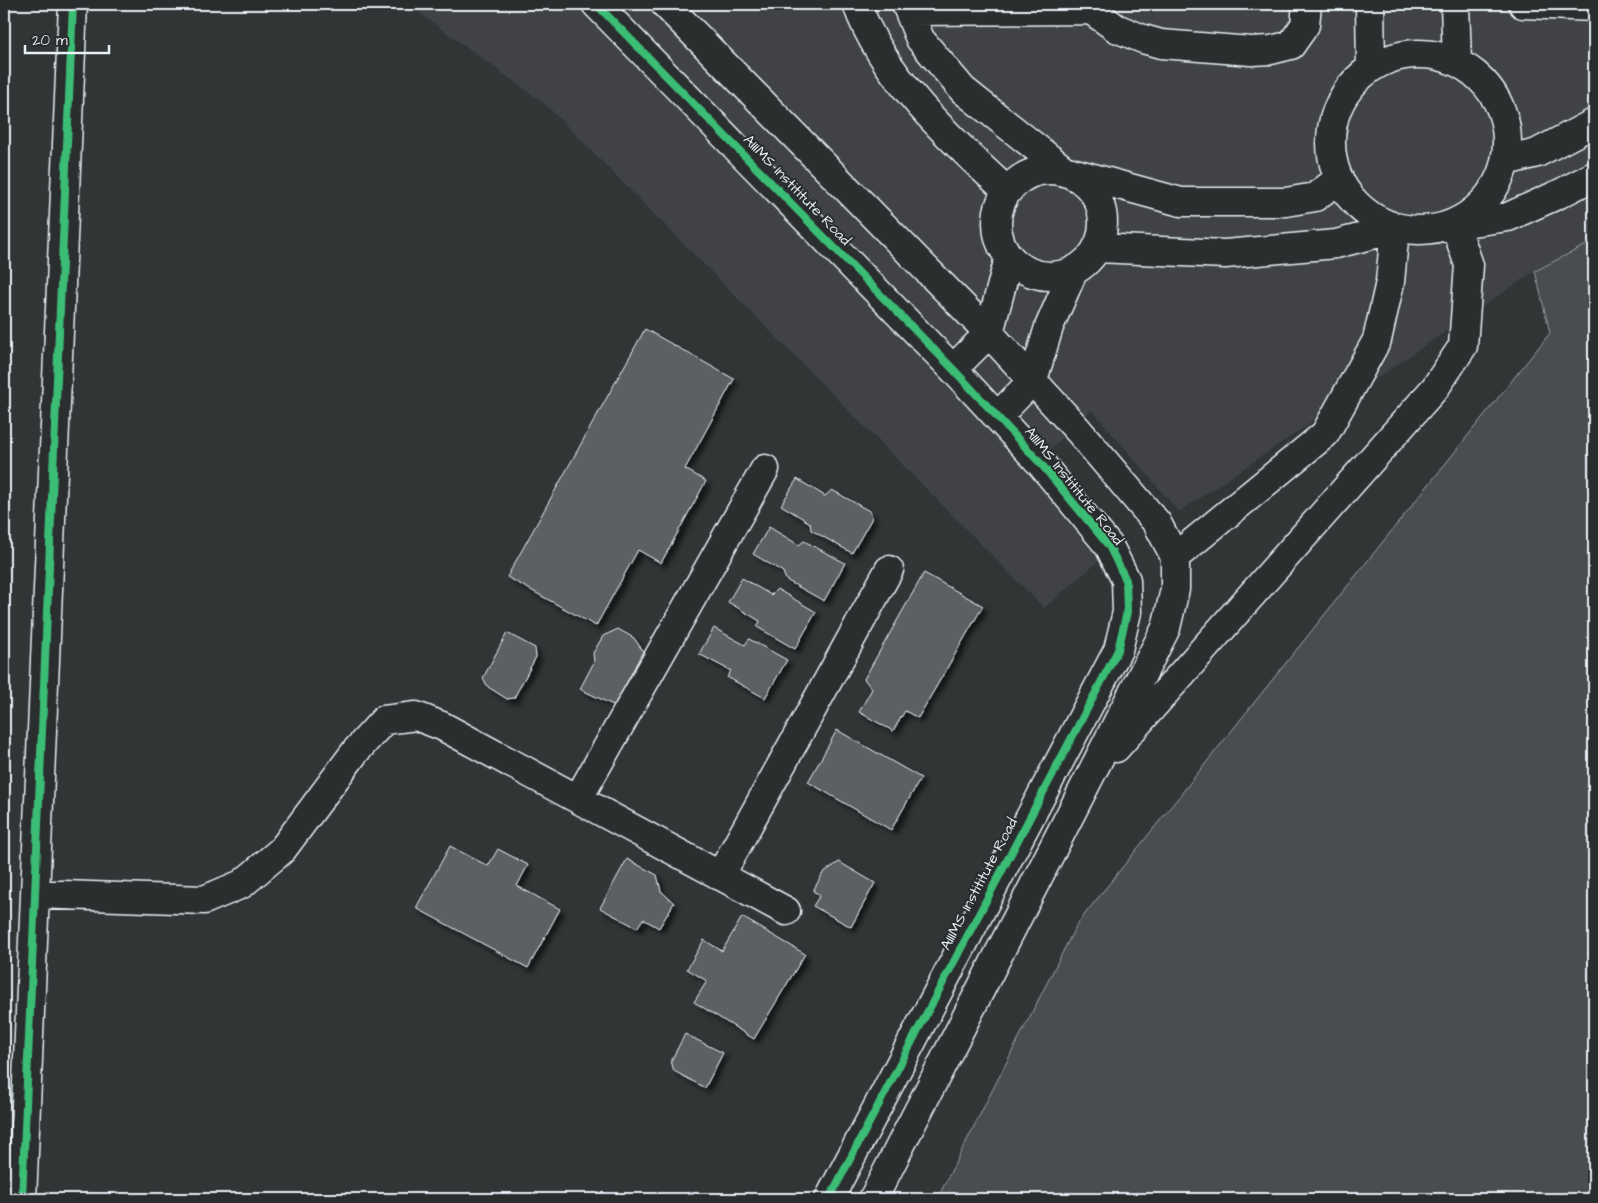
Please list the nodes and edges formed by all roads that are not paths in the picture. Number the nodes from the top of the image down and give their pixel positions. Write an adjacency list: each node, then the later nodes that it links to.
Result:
1 (73, 4): 35 (street)
2 (596, 4): 26 (street, AIIIMS Instititute Road)
3 (664, 4): 25 (street)
4 (857, 4): 19 (street)
5 (1307, 4): 10 (street)
6 (1370, 4): 13 (street)
7 (1455, 4): 12 (street)
8 (1523, 4): 11 (street)
9 (908, 7): 10 (street); 16 (street)
10 (1095, 7)
11 (1594, 7)
12 (1457, 62): 13 (street); 15 (street)
13 (1371, 67): 18 (street)
14 (1594, 124): 15 (street)
15 (1506, 161): 20 (street)
16 (1064, 170): 18 (street); 19 (street); 22 (street)
17 (1594, 176): 20 (street)
18 (1339, 179): 21 (street)
19 (1007, 191): 23 (street)
20 (1453, 225): 21 (street); 32 (street)
21 (1395, 229): 22 (street); 30 (street)
22 (1098, 248): 24 (street)
23 (1009, 258): 24 (street); 25 (street)
24 (1073, 272): 27 (street)
25 (988, 333): 26 (street); 27 (street)
26 (953, 369): 28 (street, AIIIMS Instititute Road)
27 (1033, 380): 28 (street); 30 (street)
28 (997, 417): 38 (street, AIIIMS Instititute Road)
29 (765, 470): 33 (street)
30 (1175, 557): 32 (street)
31 (889, 570): 34 (street)
32 (1088, 780): 39 (street)
33 (578, 799): 34 (street); 35 (street)
34 (720, 876): 36 (street)
35 (35, 894): 37 (street)
36 (786, 911)
37 (22, 1199)
38 (829, 1199)
39 (873, 1199)

